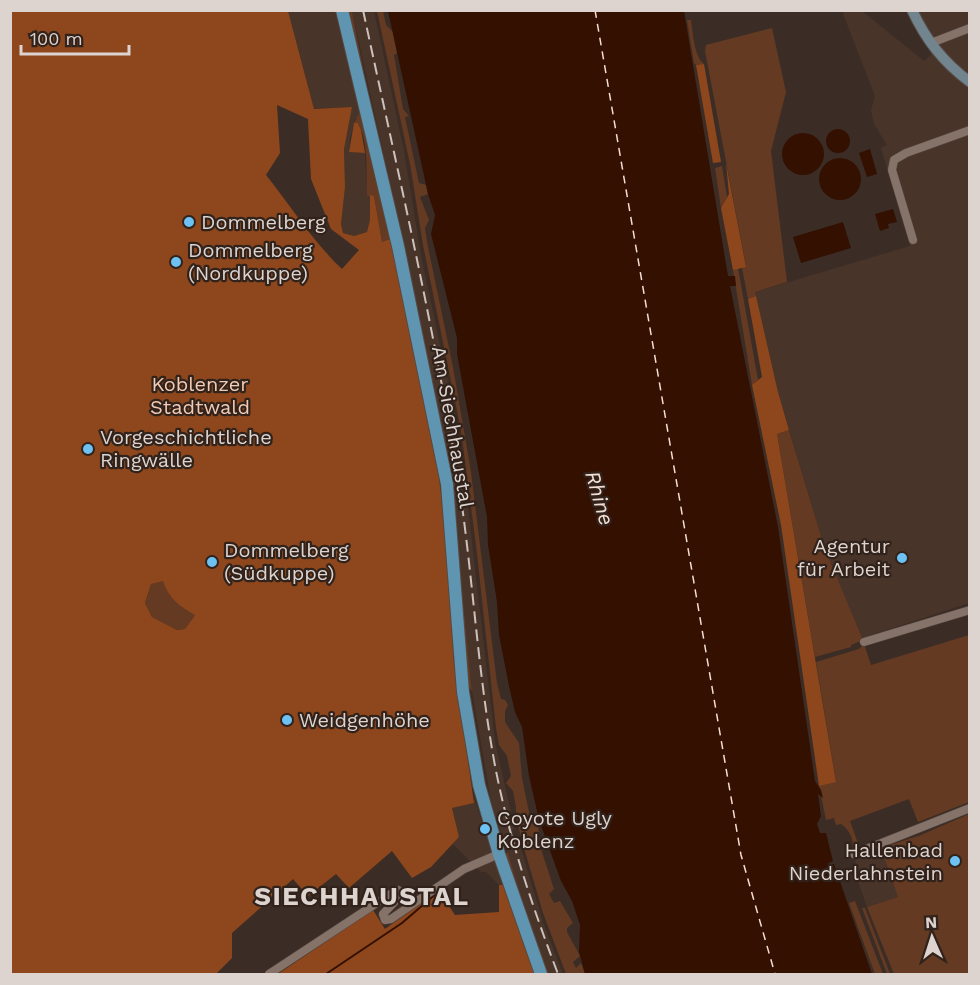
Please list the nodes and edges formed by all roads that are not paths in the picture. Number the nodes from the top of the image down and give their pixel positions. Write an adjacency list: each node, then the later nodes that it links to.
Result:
1 (342, 10): 11 (main road, Am Siechhaustal)
2 (912, 10): 4 (street)
3 (969, 28): 4 (street)
4 (931, 43): 5 (street)
5 (969, 82)
6 (969, 130): 7 (street)
7 (913, 240)
8 (969, 610): 9 (street)
9 (864, 642)
10 (969, 808): 12 (street)
11 (499, 854): 13 (street); 14 (main road, Am Siechhaustal)
12 (854, 854)
13 (269, 975)
14 (542, 975)

